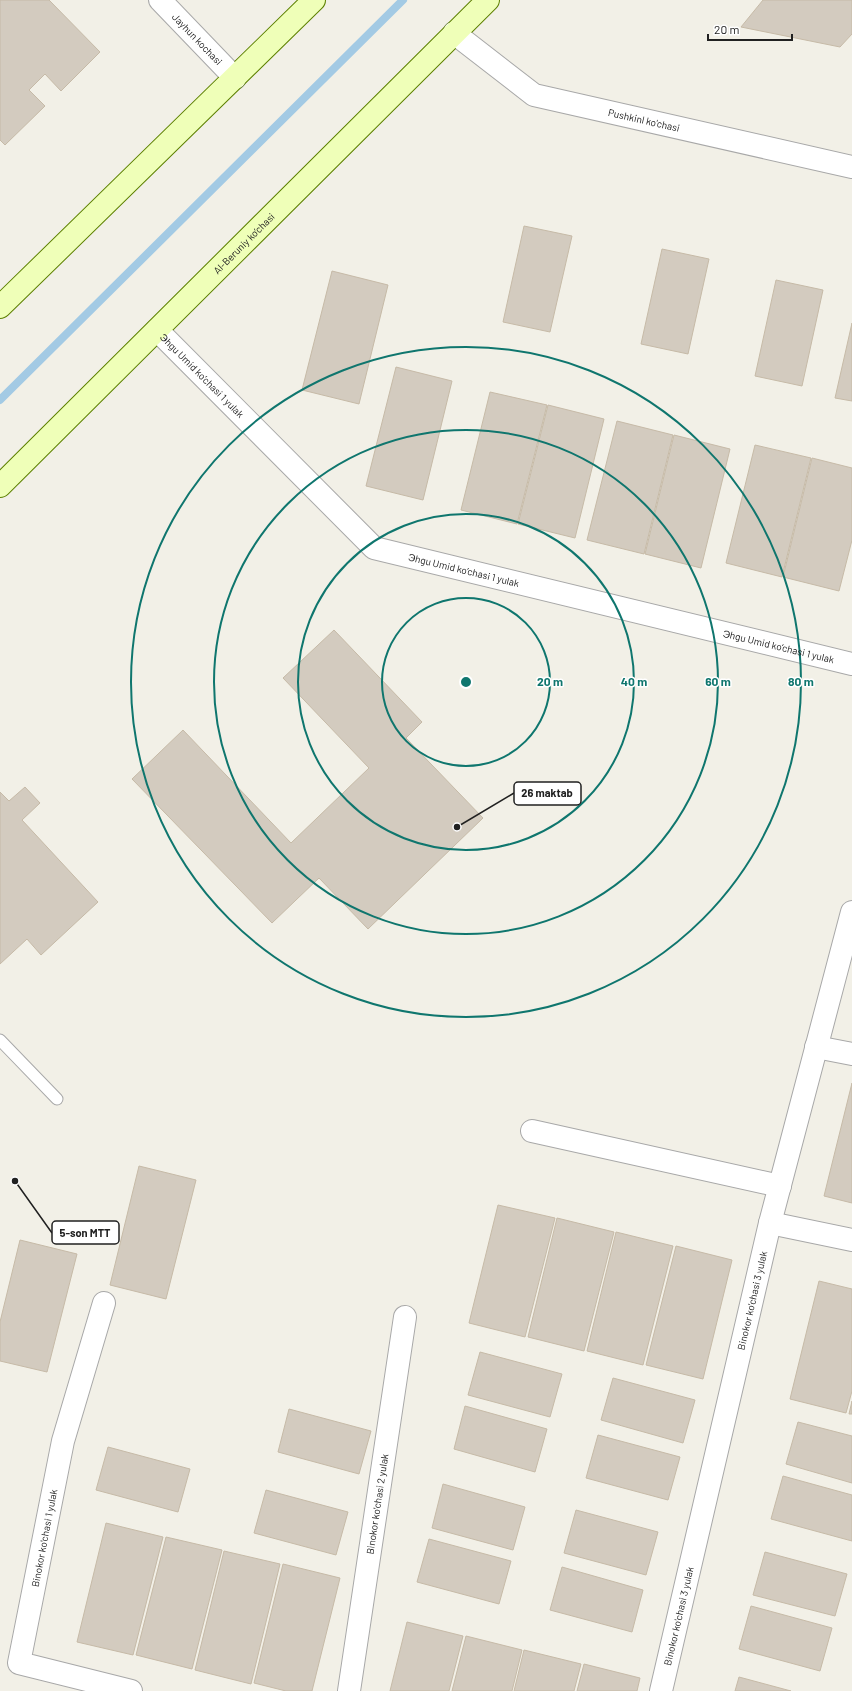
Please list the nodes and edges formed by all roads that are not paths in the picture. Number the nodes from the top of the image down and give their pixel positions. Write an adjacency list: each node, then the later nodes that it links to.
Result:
1 (160, 0): 5 (street, Jayhun kochasi)
2 (314, 0): 5 (main road)
3 (488, 0): 4 (main road, Al-Beruniy ko’chasi)
4 (454, 33): 6 (street, Pushkinl ko'chasi); 8 (main road, Al-Beruniy ko’chasi)
5 (235, 78): 7 (main road)
6 (852, 167)
7 (0, 307)
8 (157, 330): 9 (main road, Al-Beruniy ko’chasi); 10 (street, Эhgu Umid ko’chasi 1 yulak)
9 (0, 486)
10 (852, 664)
11 (852, 912): 13 (street, Binokor ko'chasi 3 yulak)
12 (0, 1040): 15 (lane)
13 (816, 1047): 14 (street); 17 (street, Binokor ko'chasi 3 yulak)
14 (852, 1054)
15 (58, 1099)
16 (532, 1131): 17 (street)
17 (780, 1186): 18 (street, Binokor ko'chasi 3 yulak)
18 (770, 1223): 19 (street); 24 (street, Binokor ko'chasi 3 yulak)
19 (852, 1240)
20 (104, 1303): 22 (street, Binokor ko'chasi 1 yulak)
21 (405, 1317): 23 (street, Binokor ko'chasi 2 yulak)
22 (132, 1691)
23 (349, 1691)
24 (662, 1691)

